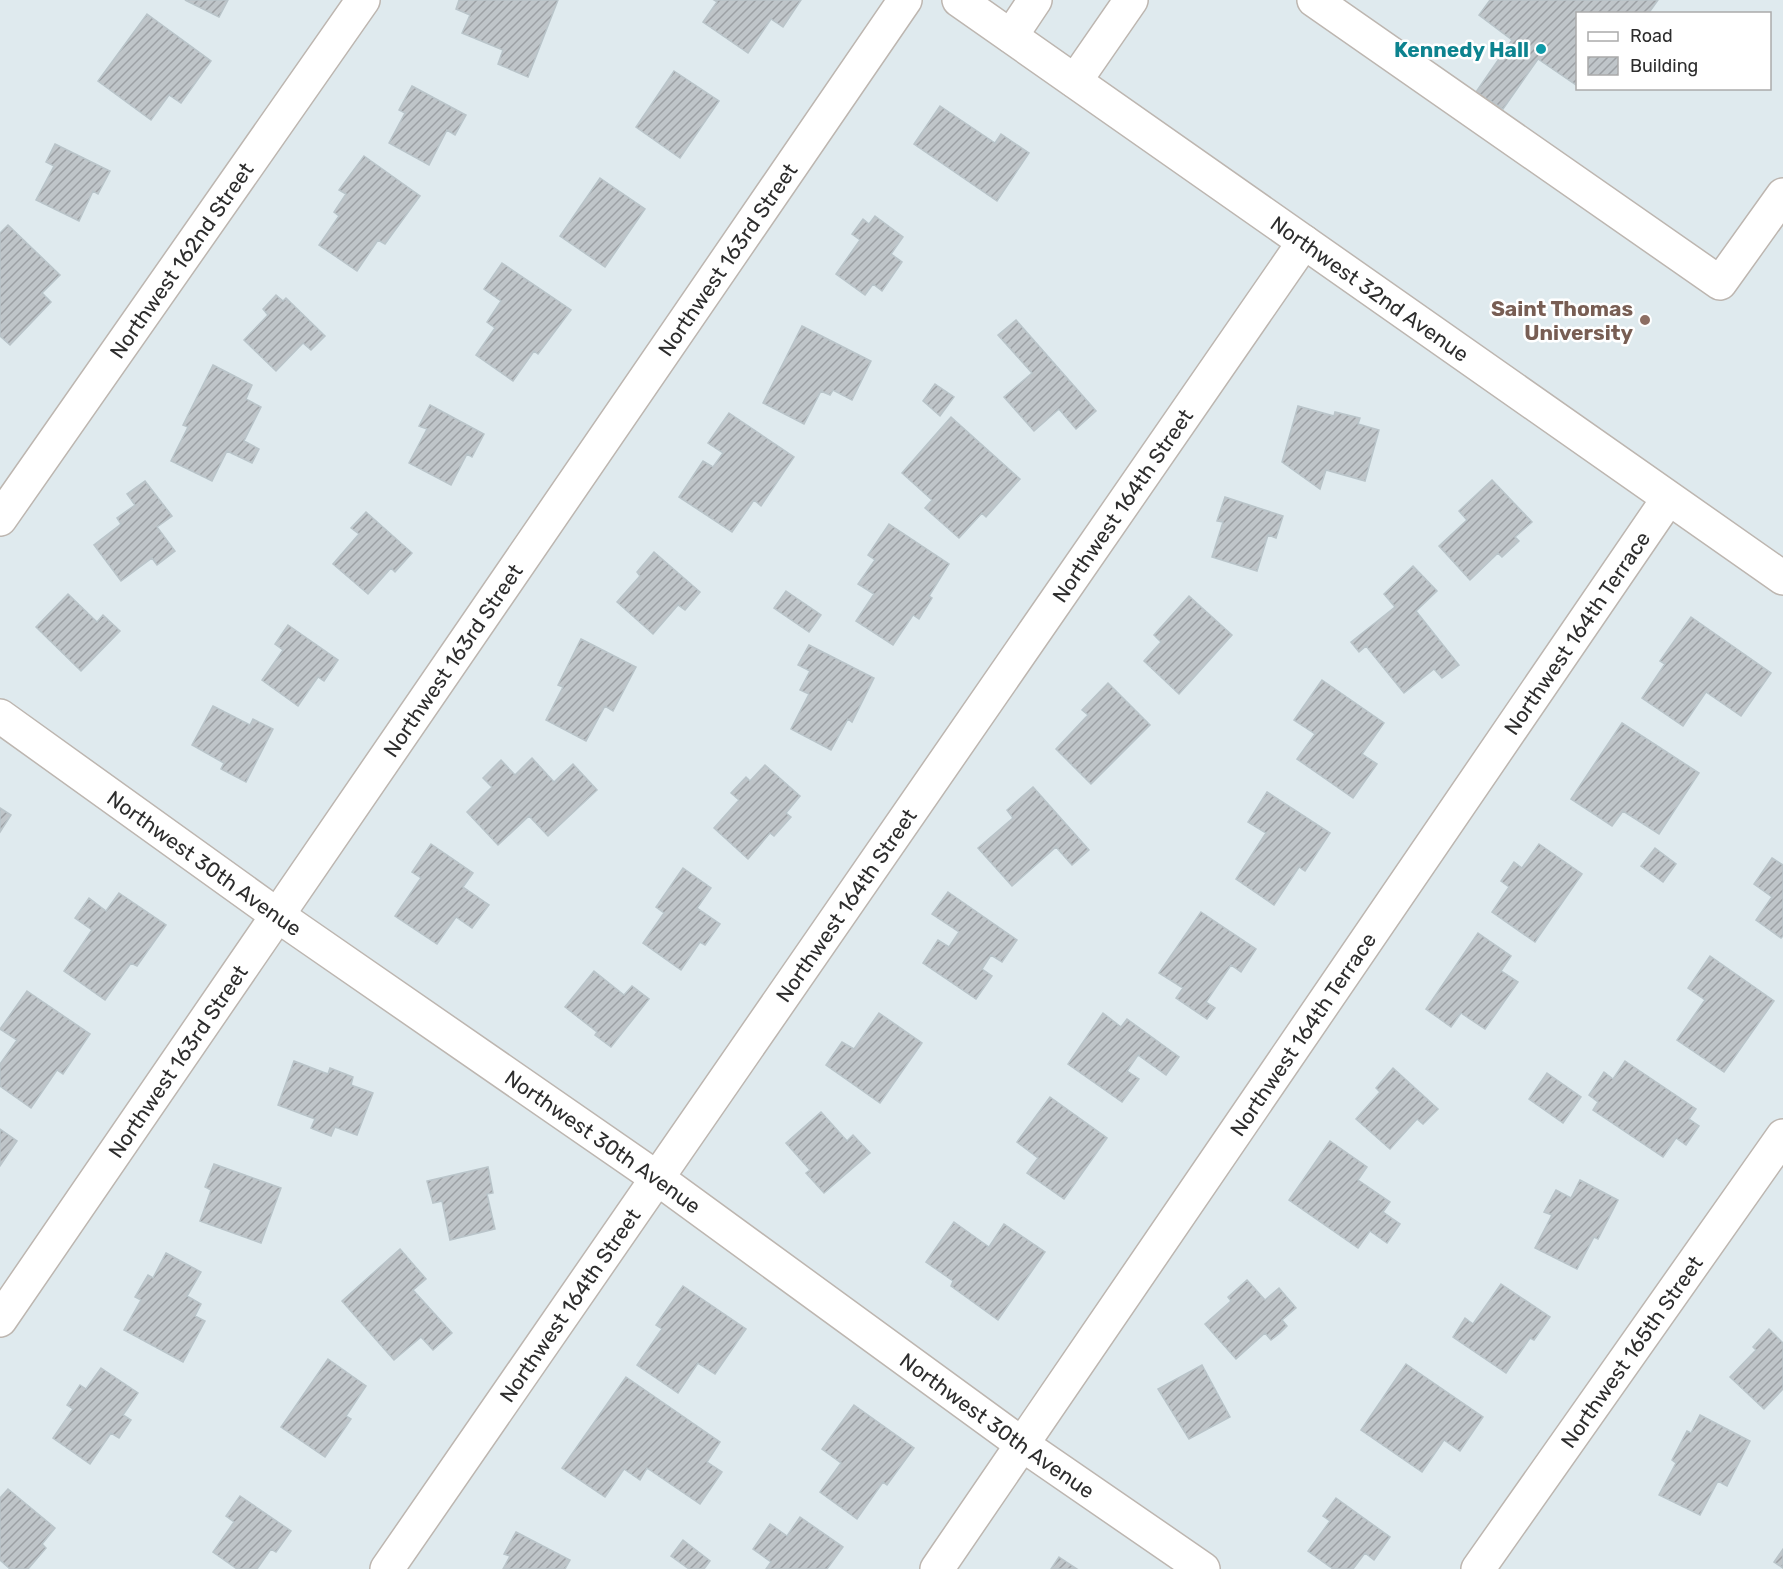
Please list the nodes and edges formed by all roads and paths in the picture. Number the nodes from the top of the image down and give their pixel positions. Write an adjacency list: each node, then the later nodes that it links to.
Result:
1 (363, 0): 12 (street, Northwest 162nd Street)
2 (905, 0): 15 (street, Northwest 163rd Street)
3 (959, 0): 7 (street, Northwest 32nd Avenue)
4 (1035, 0): 7 (street)
5 (1131, 0): 8 (street)
6 (1314, 0): 9 (street)
7 (1011, 36): 8 (street, Northwest 32nd Avenue)
8 (1075, 81): 10 (street, Northwest 32nd Avenue)
9 (1783, 195)
10 (1304, 242): 11 (street, Northwest 32nd Avenue); 17 (street, Northwest 164th Street)
11 (1668, 499): 13 (street, Northwest 32nd Avenue); 19 (street, Northwest 164th Terrace)
12 (0, 519)
13 (1783, 578)
14 (0, 716): 15 (street, Northwest 30th Avenue)
15 (277, 915): 17 (street, Northwest 30th Avenue); 18 (street, Northwest 163rd Street)
16 (1783, 1136): 23 (street, Northwest 165th Street)
17 (657, 1178): 19 (street, Northwest 30th Avenue); 20 (street, Northwest 164th Street)
18 (0, 1320)
19 (1023, 1445): 21 (street, Northwest 164th Terrace); 22 (street, Northwest 30th Avenue)
20 (387, 1569)
21 (937, 1569)
22 (1203, 1569)
23 (1478, 1569)

